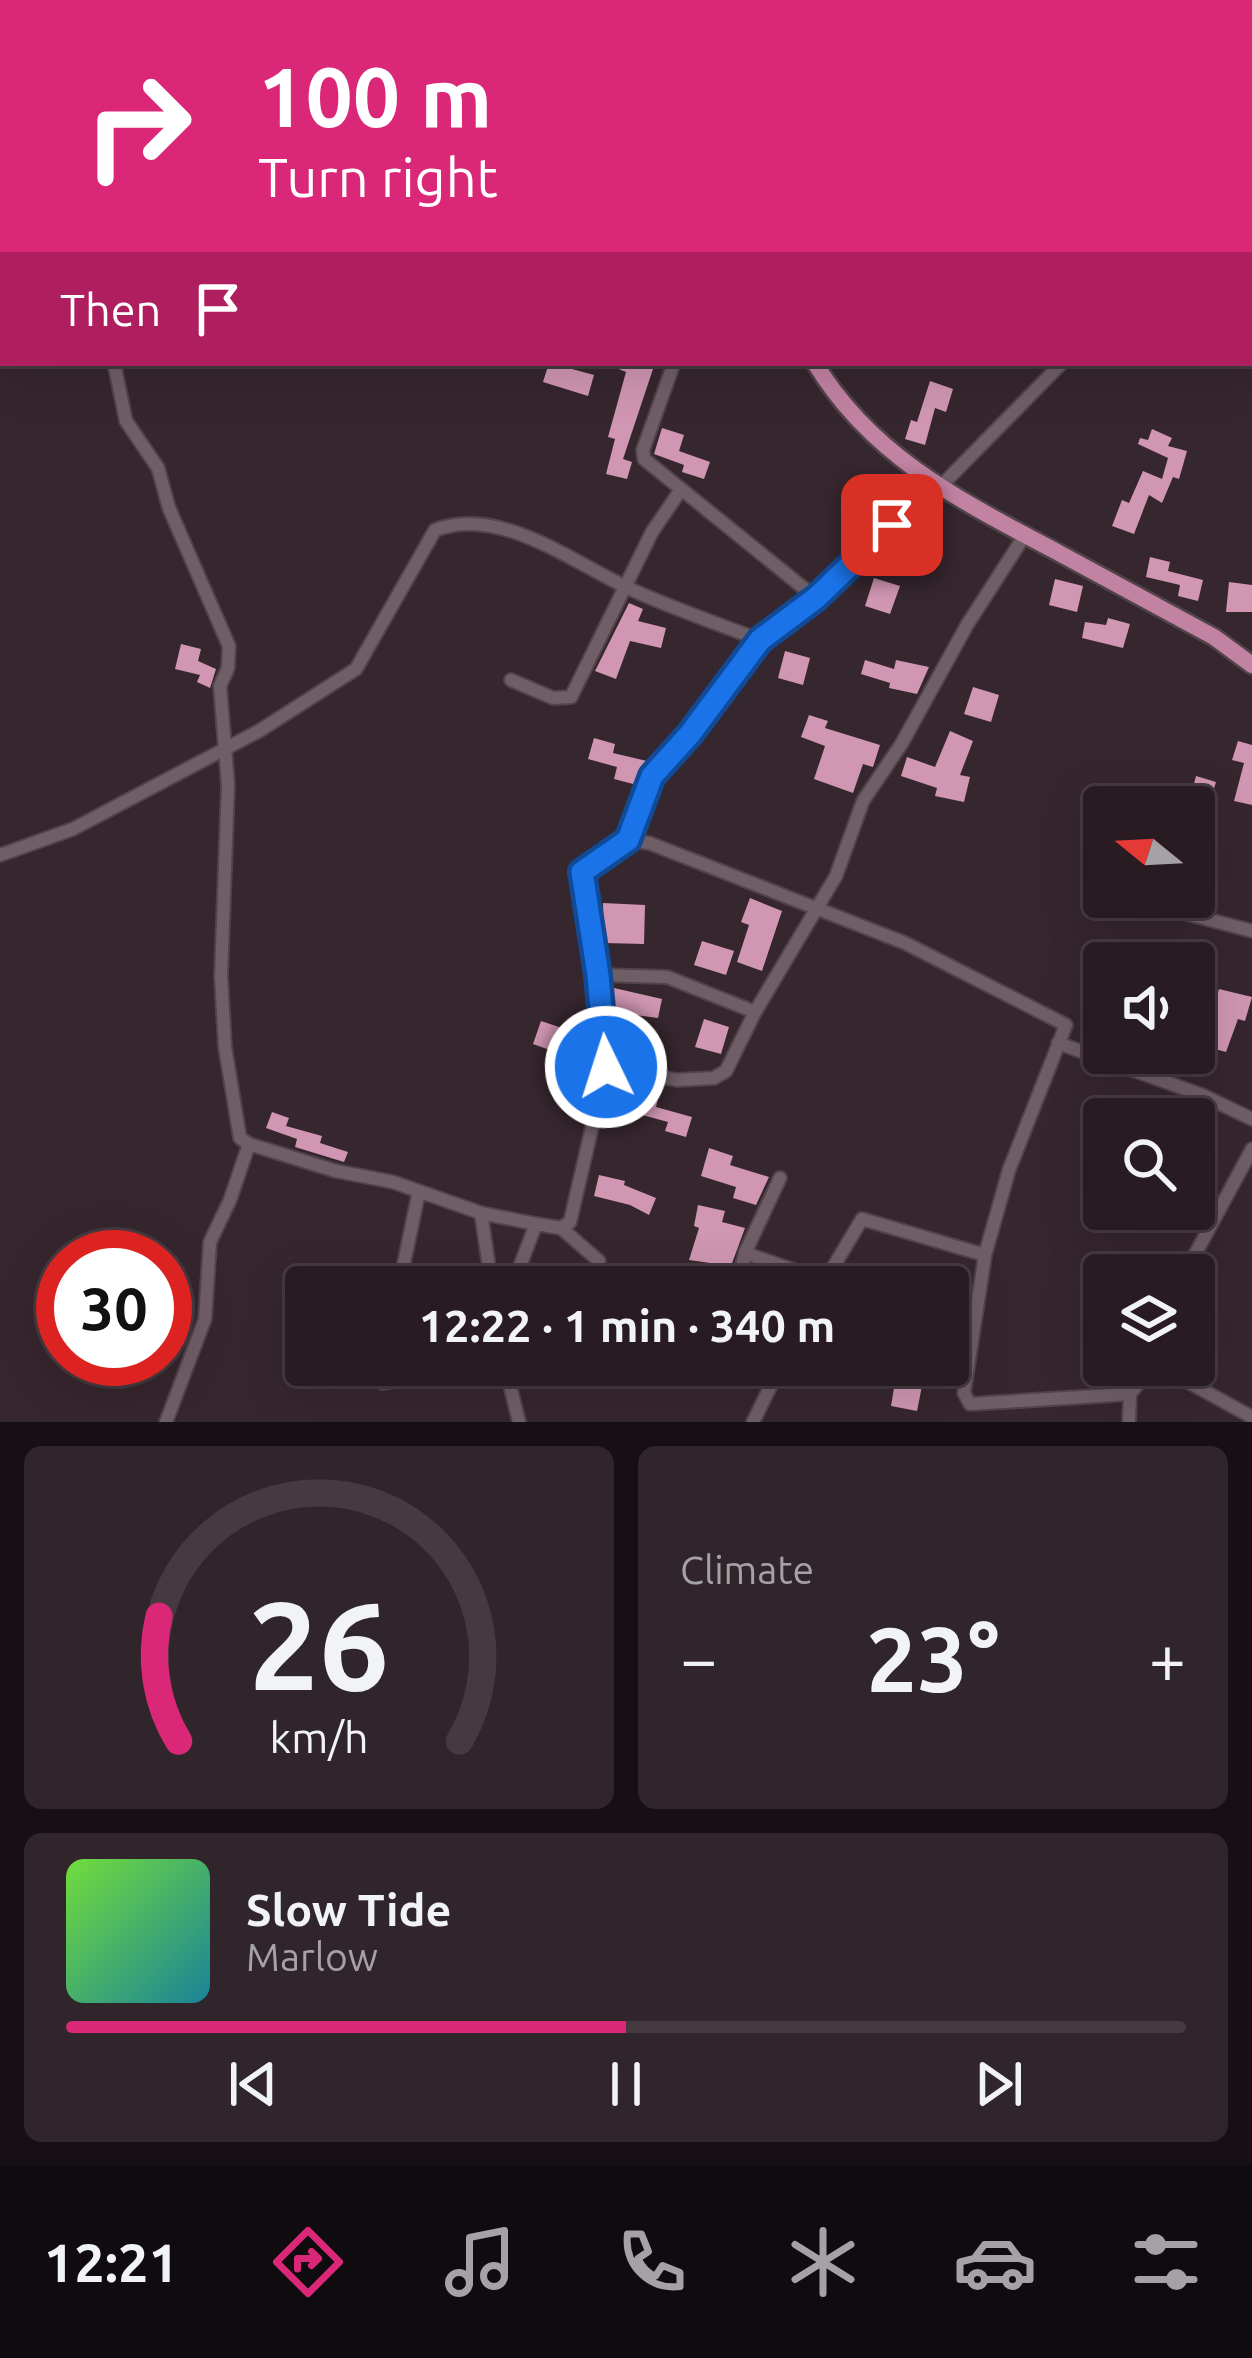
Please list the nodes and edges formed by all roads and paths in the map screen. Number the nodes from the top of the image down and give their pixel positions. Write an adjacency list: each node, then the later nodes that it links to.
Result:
1 (115, 366): 13 (street)
2 (673, 366): 6 (street)
3 (817, 366): 5 (main road)
4 (1059, 366): 5 (street)
5 (933, 484): 7 (main road); 9 (street)
6 (680, 491): 8 (street); 9 (street)
7 (1025, 535): 11 (main road); 16 (street)
8 (627, 587): 10 (street); 12 (street); 13 (street)
9 (816, 598): 10 (street)
10 (760, 640): 14 (street)
11 (1252, 664)
12 (511, 680)
13 (225, 747): 15 (street); 24 (street)
14 (628, 840): 16 (street); 19 (street)
15 (0, 855)
16 (818, 912): 20 (street); 21 (street)
17 (1203, 918): 18 (street)
18 (1252, 931)
19 (598, 975): 20 (street); 22 (street)
20 (755, 1012): 22 (street)
21 (1058, 1043): 23 (street); 33 (street)
22 (606, 1067): 30 (street)
23 (1252, 1119)
24 (249, 1144): 27 (street); 48 (street)
25 (1252, 1149): 32 (street)
26 (780, 1178): 31 (street)
27 (419, 1190): 28 (street); 35 (street)
28 (481, 1213): 29 (street); 36 (street)
29 (536, 1224): 30 (street); 37 (street)
30 (561, 1228): 34 (street)
31 (745, 1253): 38 (street); 39 (street)
32 (1195, 1254)
33 (985, 1255): 40 (street); 46 (street)
34 (599, 1261)
35 (403, 1266)
36 (489, 1266)
37 (520, 1266)
38 (742, 1266)
39 (778, 1266)
40 (834, 1266)
41 (510, 1386): 49 (street)
42 (771, 1386): 50 (street)
43 (1137, 1386): 45 (street)
44 (1193, 1386): 47 (street)
45 (1130, 1394): 46 (street); 52 (street)
46 (976, 1406): 51 (street)
47 (1252, 1418)
48 (166, 1422)
49 (519, 1422)
50 (753, 1422)
51 (976, 1422)
52 (1129, 1422)

